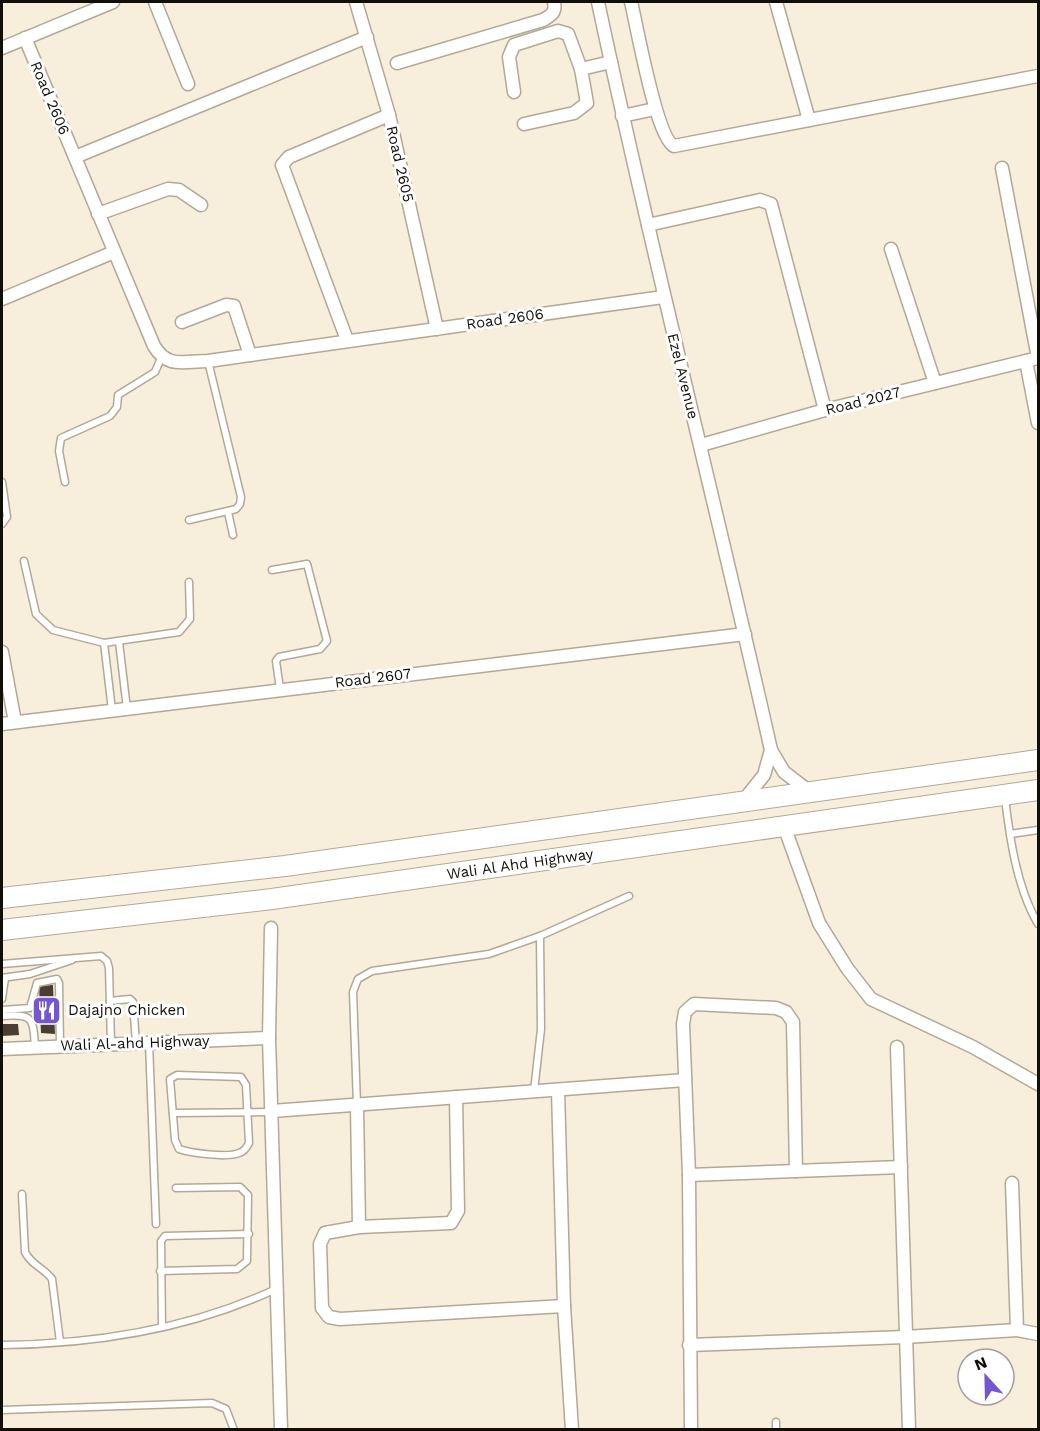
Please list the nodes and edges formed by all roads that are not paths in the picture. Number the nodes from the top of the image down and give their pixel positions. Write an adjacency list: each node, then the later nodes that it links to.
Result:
1 (113, 2): 10 (street)
2 (155, 2): 16 (street)
3 (356, 2): 9 (street, Road 2605)
4 (554, 2): 13 (street)
5 (598, 2): 12 (street, Ezel Avenue)
6 (631, 2): 18 (street)
7 (790, 2): 8 (street)
8 (776, 3): 21 (street)
9 (367, 37): 19 (street, Road 2605); 23 (street)
10 (25, 38): 11 (street); 23 (street, Road 2606)
11 (2, 48)
12 (611, 62): 14 (street); 20 (street, Ezel Avenue)
13 (397, 63)
14 (581, 69): 17 (street); 22 (street)
15 (1038, 75): 21 (street)
16 (188, 84)
17 (514, 92)
18 (656, 109): 20 (street); 21 (street)
19 (388, 115): 33 (street, Road 2605); 34 (street)
20 (622, 116): 27 (street, Ezel Avenue)
21 (809, 120)
22 (524, 124)
23 (75, 157): 26 (street, Road 2606)
24 (1002, 168): 37 (street)
25 (201, 205): 26 (street)
26 (98, 214): 29 (street, Road 2606)
27 (648, 225): 30 (street, Ezel Avenue); 40 (street)
28 (891, 249): 39 (street)
29 (114, 252): 31 (street); 36 (street, Road 2606)
30 (663, 297): 33 (street, Road 2606); 42 (street, Ezel Avenue)
31 (2, 299)
32 (182, 322): 35 (street)
33 (437, 329): 34 (street, Road 2606)
34 (347, 340): 35 (street, Road 2606)
35 (250, 355): 38 (street, Road 2606)
36 (161, 358): 38 (street, Road 2606); 44 (lane)
37 (1032, 360): 39 (street, Road 2027); 41 (street)
38 (208, 361): 45 (lane)
39 (935, 384): 40 (street, Road 2027)
40 (825, 410): 42 (street, Road 2027)
41 (1038, 423)
42 (701, 445): 52 (street, Ezel Avenue)
43 (2, 482): 47 (lane)
44 (65, 482)
45 (228, 512): 46 (lane); 48 (lane)
46 (189, 520)
47 (2, 524)
48 (233, 535)
49 (24, 561): 54 (lane)
50 (272, 570): 56 (lane)
51 (189, 582): 53 (lane)
52 (745, 634): 56 (street, Road 2607); 61 (street, Ezel Avenue)
53 (119, 642): 54 (lane); 57 (lane)
54 (104, 643): 58 (lane)
55 (2, 652): 59 (street)
56 (279, 689): 57 (street, Road 2607)
57 (127, 709): 58 (street, Road 2607)
58 (112, 710): 59 (street, Road 2607)
59 (15, 722): 60 (street, Road 2607)
60 (2, 724)
61 (771, 750): 64 (street, Ezel Avenue); 67 (street)
62 (1038, 760): 64 (main road, Wali Al Ahd Highway)
63 (1038, 790): 65 (main road, Wali Al Ahd Highway)
64 (811, 792): 66 (main road, Wali Al Ahd Highway)
65 (1005, 795): 68 (main road, Wali Al Ahd Highway); 70 (lane)
66 (780, 798): 67 (main road, Wali Al Ahd Highway); 68 (main road)
67 (741, 802): 71 (main road, Wali Al Ahd Highway)
68 (783, 826): 77 (main road, Wali Al Ahd Highway); 94 (street)
69 (1038, 830): 70 (lane)
70 (1010, 834): 75 (lane)
71 (73, 890): 73 (main road, Wali Al Ahd Highway); 74 (main road)
72 (629, 896): 78 (lane)
73 (2, 898)
74 (2, 908)
75 (1038, 924)
76 (271, 928): 86 (street)
77 (2, 930)
78 (540, 936): 96 (lane); 98 (lane)
79 (81, 957): 80 (lane); 81 (lane); 83 (lane)
80 (2, 964)
81 (3, 978): 82 (lane)
82 (2, 999)
83 (110, 1001): 87 (lane); 88 (lane)
84 (2, 1010): 89 (lane)
85 (2, 1016): 90 (lane)
86 (269, 1038): 87 (street, Wali Al-ahd Highway); 99 (street)
87 (143, 1043): 88 (street, Wali Al-ahd Highway); 108 (lane)
88 (111, 1044): 89 (street, Wali Al-ahd Highway)
89 (60, 1046): 90 (street, Wali Al-ahd Highway)
90 (35, 1047): 92 (street, Wali Al-ahd Highway)
91 (897, 1047): 102 (street)
92 (2, 1049)
93 (685, 1080): 95 (street); 103 (street); 104 (street)
94 (1038, 1084)
95 (558, 1090): 96 (street); 113 (street)
96 (534, 1091): 97 (street)
97 (456, 1097): 98 (street); 109 (street)
98 (357, 1105): 99 (street); 109 (street)
99 (272, 1112): 101 (lane); 112 (street)
100 (172, 1113): 101 (lane); 101 (lane); 101 (lane)
101 (248, 1113)
102 (901, 1167): 103 (street); 117 (street)
103 (796, 1171): 104 (street)
104 (689, 1175): 120 (street)
105 (1012, 1183): 115 (street)
106 (176, 1188): 110 (lane)
107 (22, 1194): 118 (lane)
108 (156, 1224)
109 (359, 1227): 113 (street)
110 (249, 1234): 111 (lane); 111 (lane)
111 (160, 1271): 114 (lane)
112 (276, 1289): 114 (lane); 123 (street)
113 (564, 1306): 124 (street)
114 (162, 1327): 118 (lane)
115 (1017, 1330): 116 (street); 117 (street)
116 (1038, 1334)
117 (905, 1338): 120 (street); 126 (street)
118 (60, 1342): 119 (lane)
119 (2, 1345)
120 (689, 1345): 125 (street)
121 (2, 1410): 122 (lane)
122 (234, 1430)
123 (281, 1430)
124 (572, 1430)
125 (691, 1430)
126 (909, 1430)

